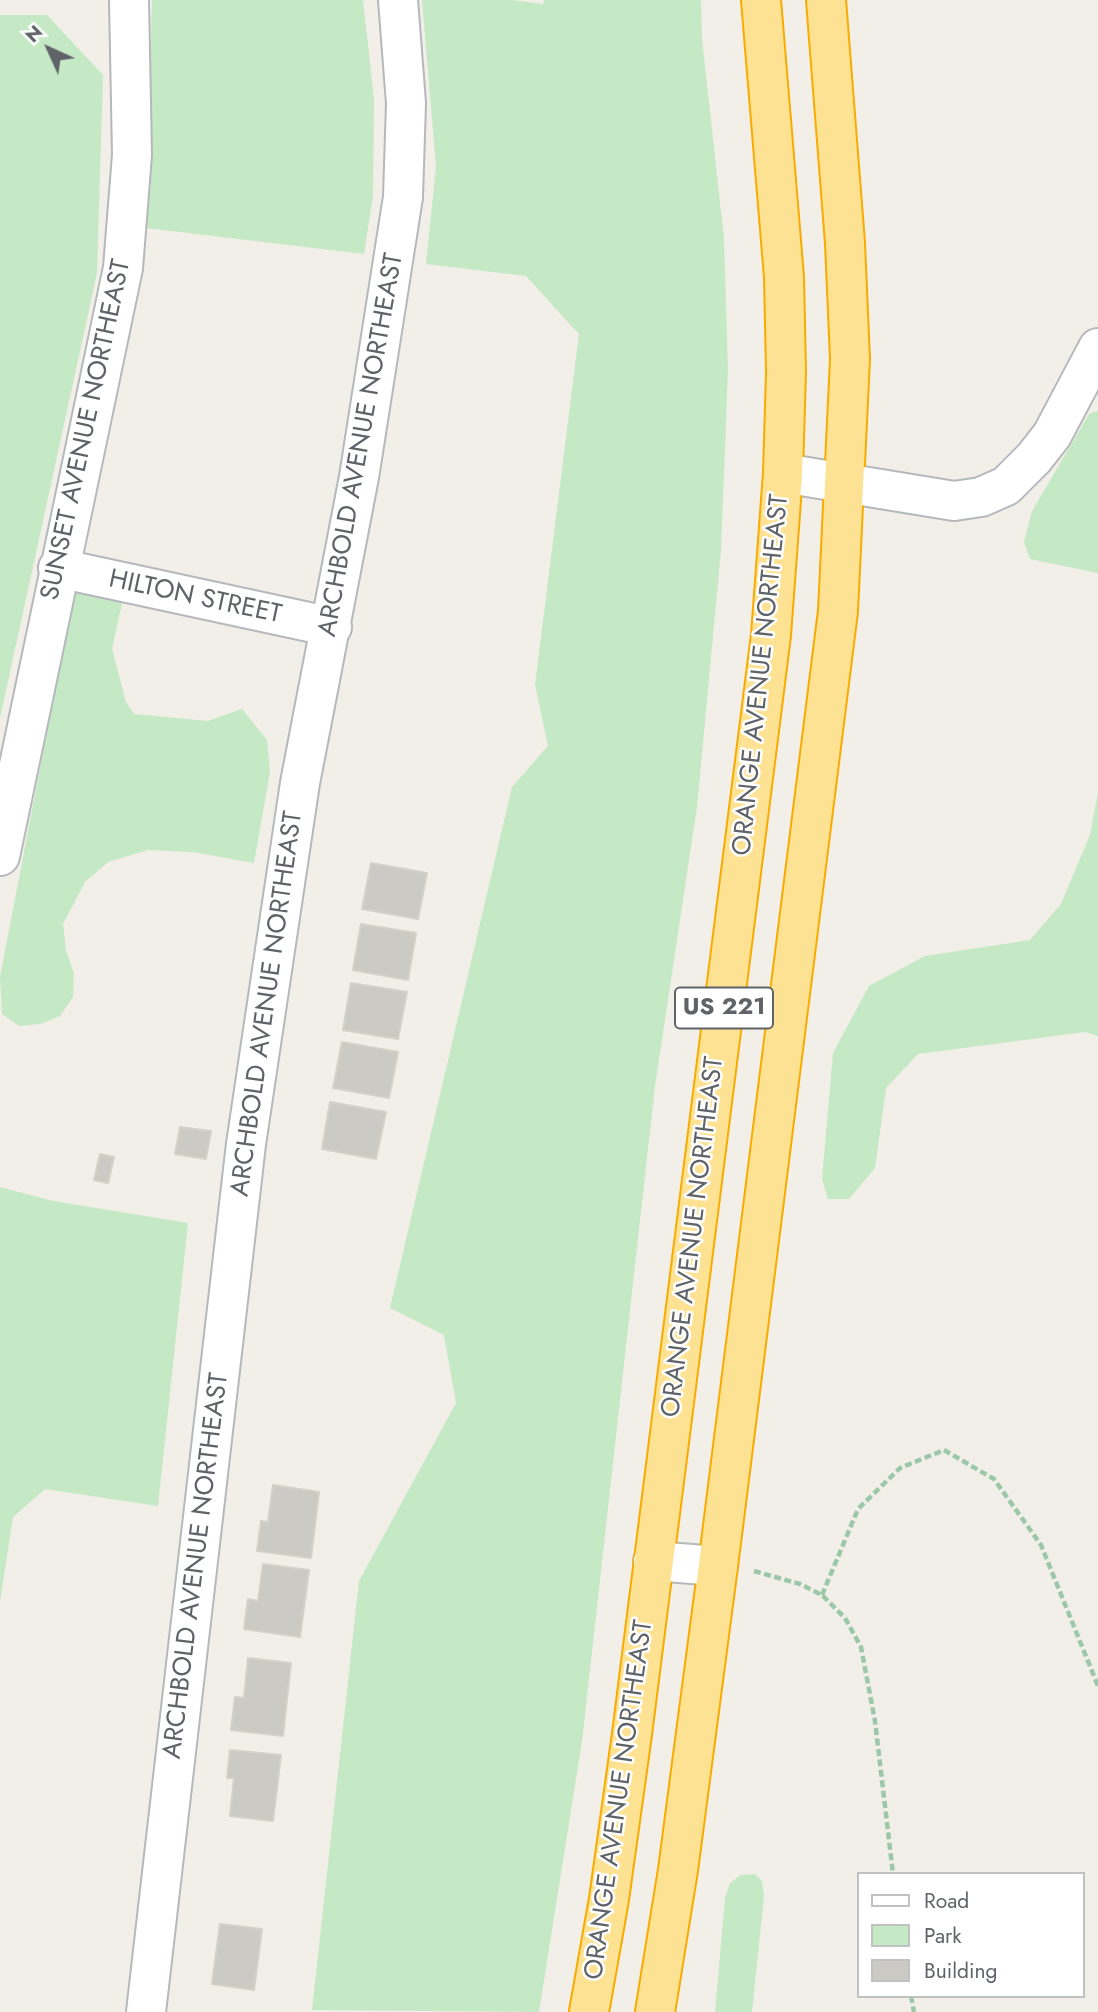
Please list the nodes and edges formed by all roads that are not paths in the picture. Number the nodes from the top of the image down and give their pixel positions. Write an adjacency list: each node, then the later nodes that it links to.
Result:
1 (120, 0): 8 (street, SUNSET AVENUE NORTHEAST)
2 (398, 0): 9 (street, ARCHBOLD AVENUE NORTHEAST)
3 (761, 0): 6 (highway, ORANGE AVENUE NORTHEAST / US 221)
4 (826, 0): 7 (highway, US 221)
5 (1098, 348): 7 (street)
6 (783, 473): 7 (street); 11 (highway, ORANGE AVENUE NORTHEAST / US 221)
7 (847, 484): 12 (highway, US 221)
8 (58, 568): 9 (street, HILTON STREET); 10 (street, SUNSET AVENUE NORTHEAST)
9 (332, 627): 13 (street, ARCHBOLD AVENUE NORTHEAST)
10 (0, 856)
11 (653, 1560): 12 (street); 14 (highway, ORANGE AVENUE NORTHEAST / US 221)
12 (718, 1566): 15 (highway, US 221)
13 (146, 2012)
14 (589, 2012)
15 (655, 2012)

